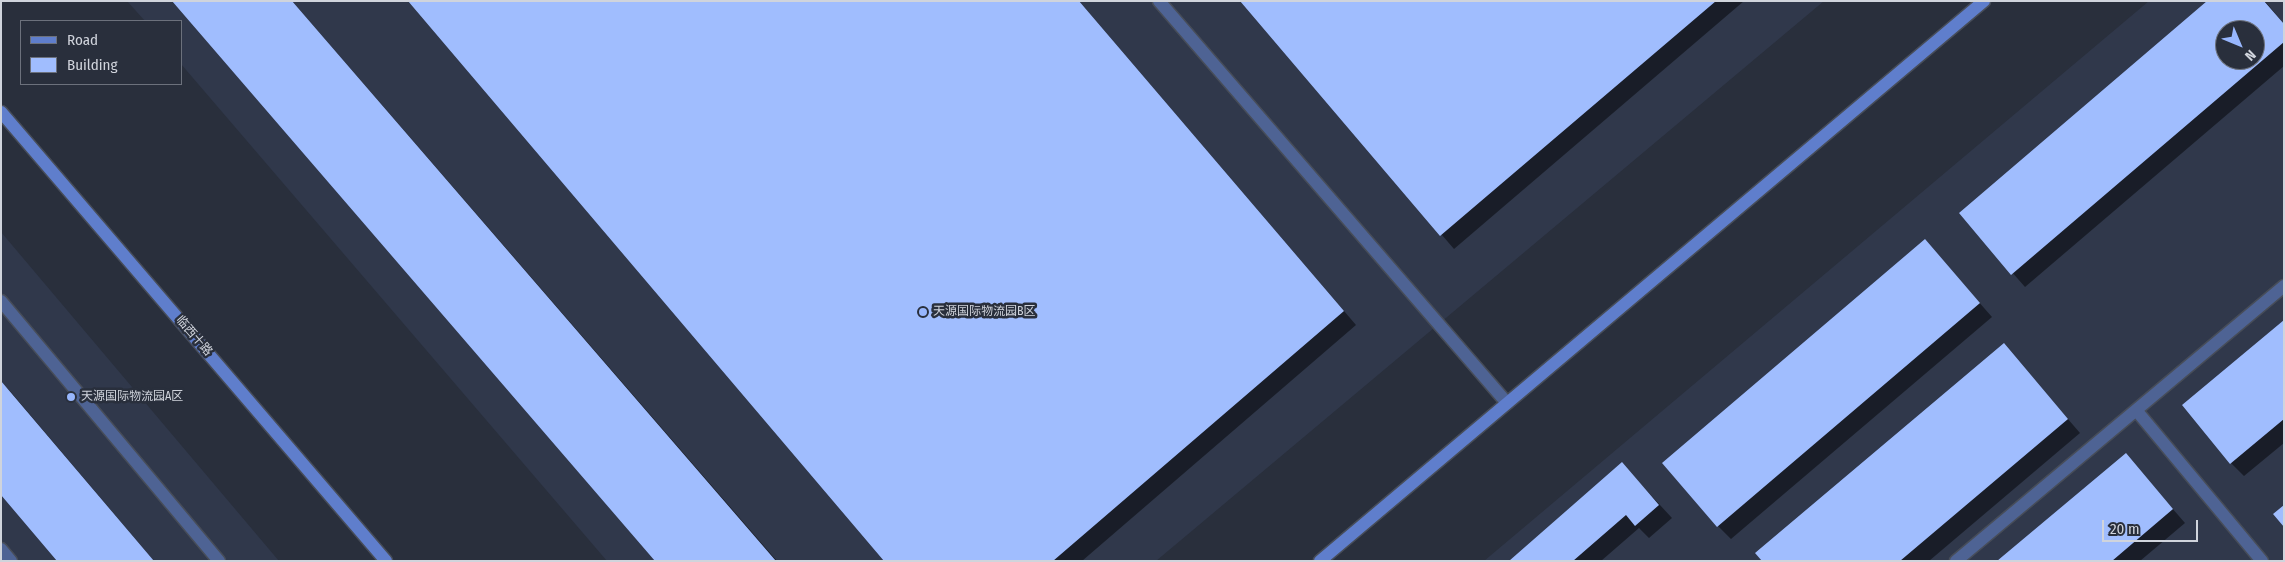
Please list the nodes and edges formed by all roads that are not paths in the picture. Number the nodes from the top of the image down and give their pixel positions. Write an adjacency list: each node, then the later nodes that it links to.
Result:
1 (1160, 1): 6 (lane)
2 (1984, 1): 6 (street)
3 (1, 112): 11 (street, 临西十路)
4 (2284, 286): 7 (lane)
5 (1, 301): 10 (lane)
6 (1507, 403): 12 (street)
7 (2136, 410): 13 (lane); 14 (lane)
8 (1, 549): 9 (lane)
9 (11, 561)
10 (219, 561)
11 (386, 561)
12 (1320, 561)
13 (1956, 561)
14 (2262, 561)

